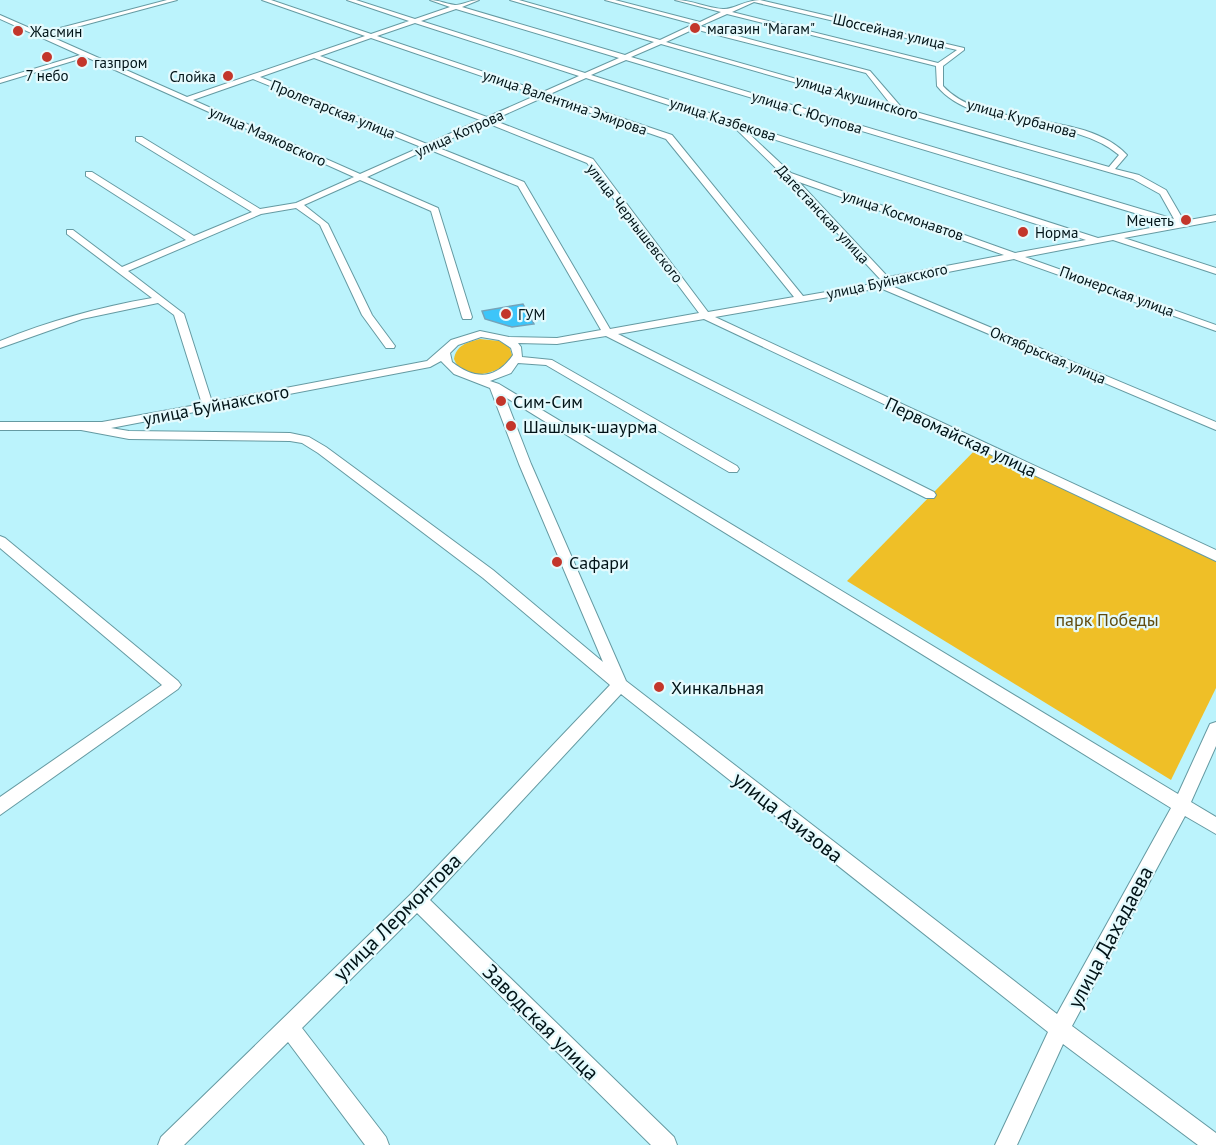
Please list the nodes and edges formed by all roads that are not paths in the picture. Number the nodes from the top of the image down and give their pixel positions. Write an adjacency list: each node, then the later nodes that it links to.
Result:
1 (174, 0): 15 (street)
2 (265, 0): 16 (street, улица Валентина Эмирова)
3 (350, 0): 13 (street, улица Казбекова)
4 (433, 0): 10 (street, улица С. Юсупова)
5 (476, 0): 10 (street)
6 (513, 0): 17 (street, улица Акушинского)
7 (608, 0): 14 (street)
8 (678, 0): 11 (street)
9 (753, 0): 11 (street, улица Котрова); 21 (street, Шоссейная улица)
10 (456, 7): 13 (street); 20 (street, улица С. Юсупова)
11 (724, 13): 14 (street, улица Котрова); 21 (street)
12 (0, 16): 15 (street, улица Маяковского)
13 (416, 21): 16 (street); 22 (street, улица Казбекова)
14 (698, 25): 17 (street, улица Котрова); 27 (street)
15 (41, 35): 18 (street, улица Маяковского)
16 (371, 37): 19 (street); 25 (street, улица Валентина Эмирова)
17 (661, 42): 20 (street, улица Котрова); 27 (street, улица Акушинского)
18 (85, 54): 24 (street); 26 (street, улица Маяковского)
19 (316, 57): 23 (street); 28 (street, улица Чернышевского)
20 (625, 58): 22 (street, улица Котрова); 39 (street, улица С. Юсупова)
21 (939, 64): 32 (street, улица Курбанова)
22 (586, 76): 25 (street, улица Котрова); 29 (street, улица Казбекова)
23 (254, 77): 26 (street); 31 (street, Пролетарская улица)
24 (0, 80)
25 (543, 95): 28 (street, улица Котрова); 48 (street, улица Валентина Эмирова)
26 (186, 100): 35 (street, улица Маяковского)
27 (899, 109): 32 (street, улица Акушинского)
28 (487, 120): 31 (street, улица Котрова); 50 (street, улица Чернышевского)
29 (734, 123): 34 (street, Дагестанская улица); 43 (street, улица Казбекова)
30 (139, 139): 37 (street)
31 (428, 147): 35 (street, улица Котрова); 53 (street, Пролетарская улица)
32 (1110, 170): 39 (street, улица Акушинского)
33 (89, 174): 42 (street)
34 (788, 175): 44 (street, улица Космонавтов); 47 (street, Дагестанская улица)
35 (360, 177): 36 (street, улица Котрова); 51 (street, улица Маяковского)
36 (298, 205): 37 (street, улица Котрова); 59 (street)
37 (259, 212): 42 (street, улица Котрова)
38 (1216, 218): 39 (street, улица Буйнакского)
39 (1181, 224): 41 (street, улица Буйнакского)
40 (70, 232): 45 (street)
41 (1113, 237): 43 (street, улица Буйнакского); 46 (street)
42 (193, 240): 45 (street, улица Котрова)
43 (1096, 240): 44 (street, улица Буйнакского)
44 (1018, 255): 47 (street, улица Буйнакского); 52 (street, Пионерская улица)
45 (120, 271): 49 (street)
46 (1216, 271)
47 (883, 282): 48 (street, улица Буйнакского); 69 (street, Октябрьская улица)
48 (800, 298): 50 (street, улица Буйнакского)
49 (160, 300): 58 (street); 66 (street)
50 (706, 316): 53 (street, улица Буйнакского); 75 (street, Первомайская улица)
51 (467, 317): 54 (street); 56 (street)
52 (1216, 328)
53 (607, 332): 57 (street, улица Буйнакского); 73 (street)
54 (491, 334): 55 (street); 56 (street)
55 (508, 340): 57 (street); 61 (street)
56 (457, 341): 60 (street)
57 (557, 341): 61 (street)
58 (0, 345)
59 (390, 346)
60 (445, 353): 62 (street); 64 (street)
61 (516, 360): 63 (street); 72 (street)
62 (430, 364): 64 (street); 66 (street, улица Буйнакского)
63 (505, 371): 64 (street); 65 (street)
64 (461, 375): 65 (street)
65 (495, 386): 76 (street, улица Азизова); 78 (street)
66 (208, 406): 68 (street, улица Буйнакского)
67 (0, 426): 70 (street, улица Буйнакского)
68 (81, 426): 70 (street, улица Буйнакского); 76 (street)
69 (1216, 426)
70 (16, 427): 71 (street)
71 (0, 436)
72 (733, 469)
73 (930, 495)
74 (0, 541): 79 (street)
75 (1216, 556)
76 (620, 685): 81 (street, улица Лермонтова); 83 (street, улица Азизова)
77 (1216, 729): 78 (street, улица Дахадаева)
78 (1181, 806): 80 (street); 83 (street, улица Дахадаева)
79 (0, 807)
80 (1216, 826)
81 (417, 900): 82 (street, улица Лермонтова); 86 (street, Заводская улица)
82 (288, 1026): 84 (street, улица Лермонтова); 85 (street)
83 (1060, 1029): 87 (street, улица Дахадаева); 88 (street, улица Азизова)
84 (169, 1145)
85 (378, 1145)
86 (666, 1145)
87 (1005, 1145)
88 (1215, 1145)

